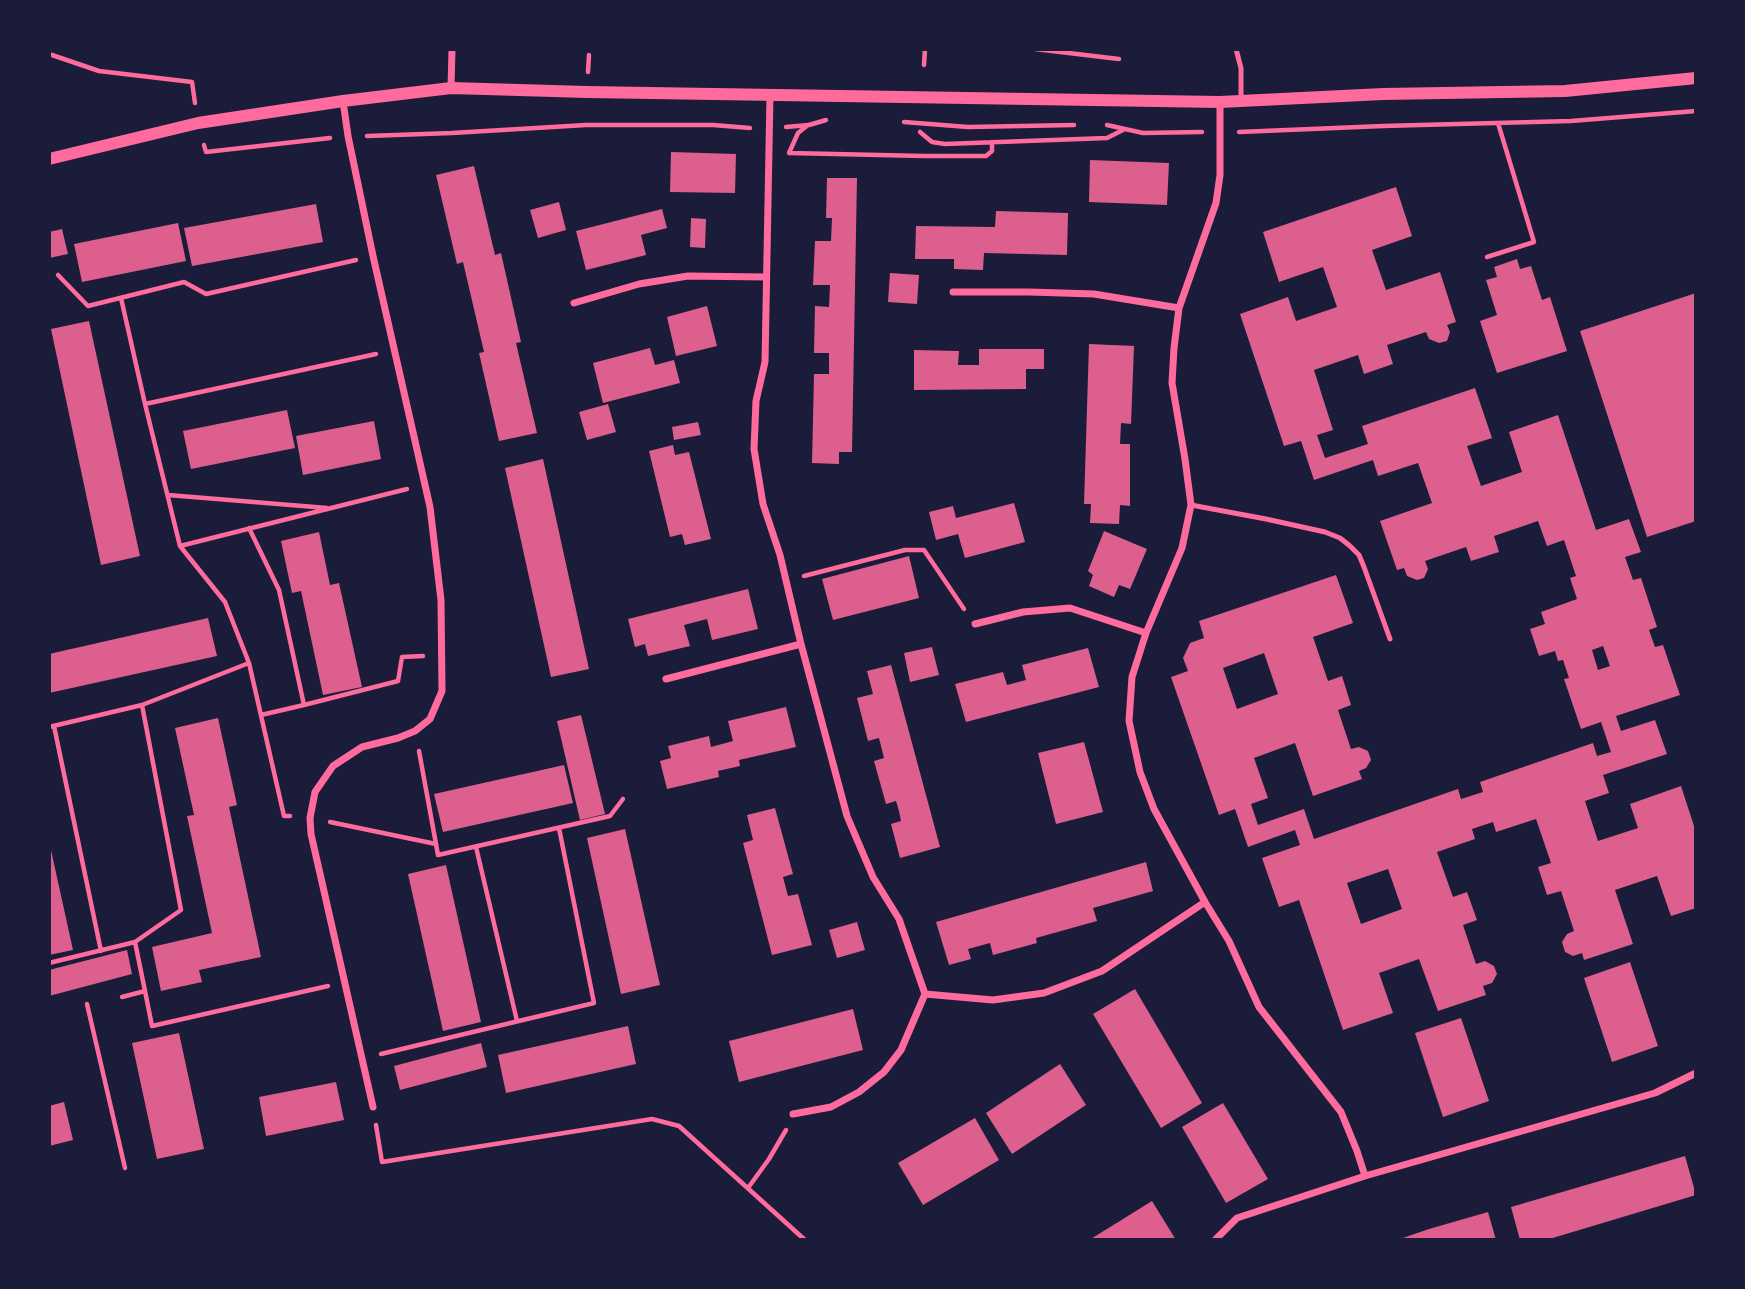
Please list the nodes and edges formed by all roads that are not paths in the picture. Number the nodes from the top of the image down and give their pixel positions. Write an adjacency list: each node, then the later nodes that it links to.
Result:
1 (452, 49): 4 (street)
2 (1236, 49): 7 (lane)
3 (1696, 78): 7 (street)
4 (452, 88): 5 (street); 6 (street)
5 (771, 95): 8 (street); 10 (street)
6 (343, 101): 9 (street); 23 (street)
7 (1241, 101): 8 (street)
8 (1220, 102): 13 (street)
9 (49, 159)
10 (765, 277): 12 (street); 18 (street)
11 (953, 292): 13 (street)
12 (574, 303)
13 (1179, 308): 14 (street)
14 (1191, 505): 16 (street); 17 (lane)
15 (975, 624): 16 (street)
16 (1146, 633): 20 (street)
17 (1390, 639)
18 (801, 644): 19 (street); 21 (street)
19 (666, 679)
20 (1205, 902): 21 (street); 25 (street)
21 (925, 994): 24 (street)
22 (1696, 1073): 25 (street)
23 (373, 1107)
24 (793, 1114)
25 (1365, 1175): 26 (street)
26 (1215, 1240)

